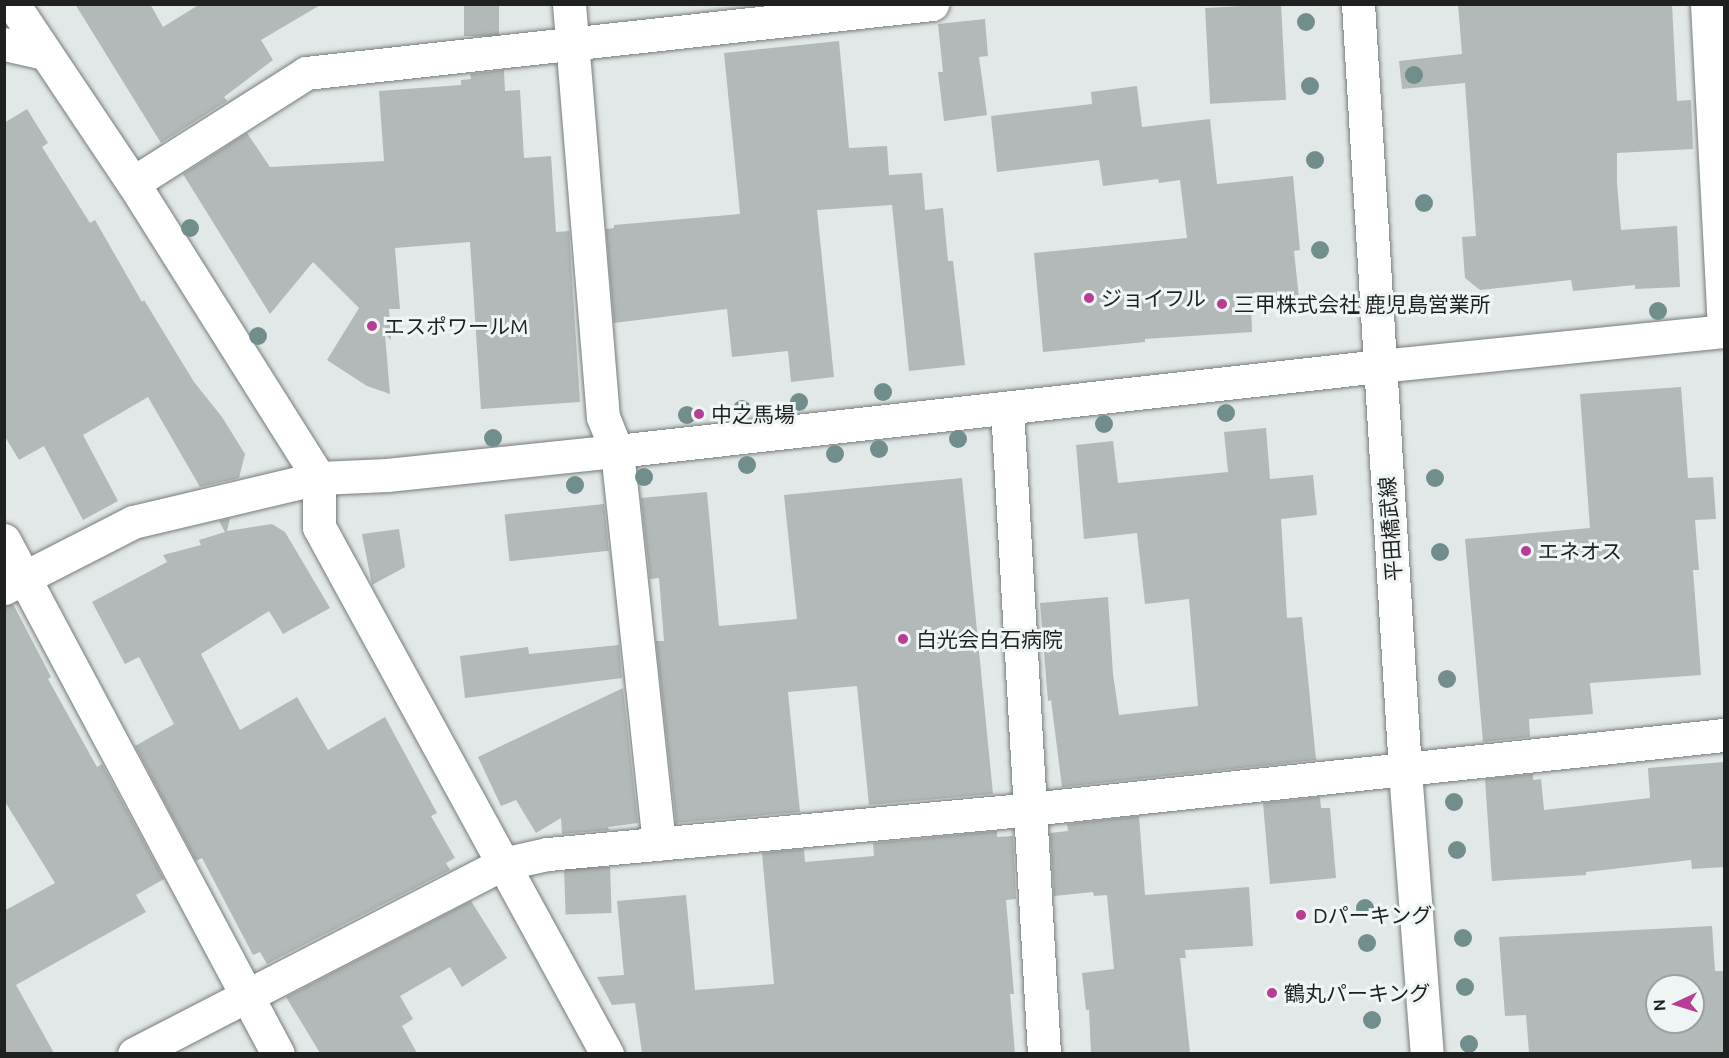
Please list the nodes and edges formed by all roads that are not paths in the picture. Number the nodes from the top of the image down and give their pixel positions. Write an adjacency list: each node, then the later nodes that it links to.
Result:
1 (13, 4): 8 (street)
2 (569, 4): 6 (street)
3 (932, 4): 6 (street)
4 (1358, 4): 11 (street, 平田橋武線)
5 (1707, 4): 10 (street)
6 (573, 44): 9 (street); 13 (street)
7 (4, 45): 8 (street)
8 (45, 52): 9 (street)
9 (133, 183): 14 (street)
10 (1725, 331): 11 (street)
11 (1380, 366): 12 (street); 18 (street, 平田橋武線)
12 (1007, 408): 13 (street); 19 (street)
13 (617, 451): 14 (street); 20 (street)
14 (319, 478): 16 (street); 21 (street)
15 (4, 540): 16 (street)
16 (14, 582): 22 (street)
17 (1725, 735): 18 (street)
18 (1405, 771): 19 (street); 27 (street, 平田橋武線)
19 (1030, 809): 20 (street); 26 (street)
20 (659, 844): 21 (street)
21 (502, 864): 22 (street); 25 (street)
22 (247, 995): 23 (street); 24 (street)
23 (134, 1053)
24 (278, 1053)
25 (606, 1053)
26 (1044, 1053)
27 (1426, 1053)

